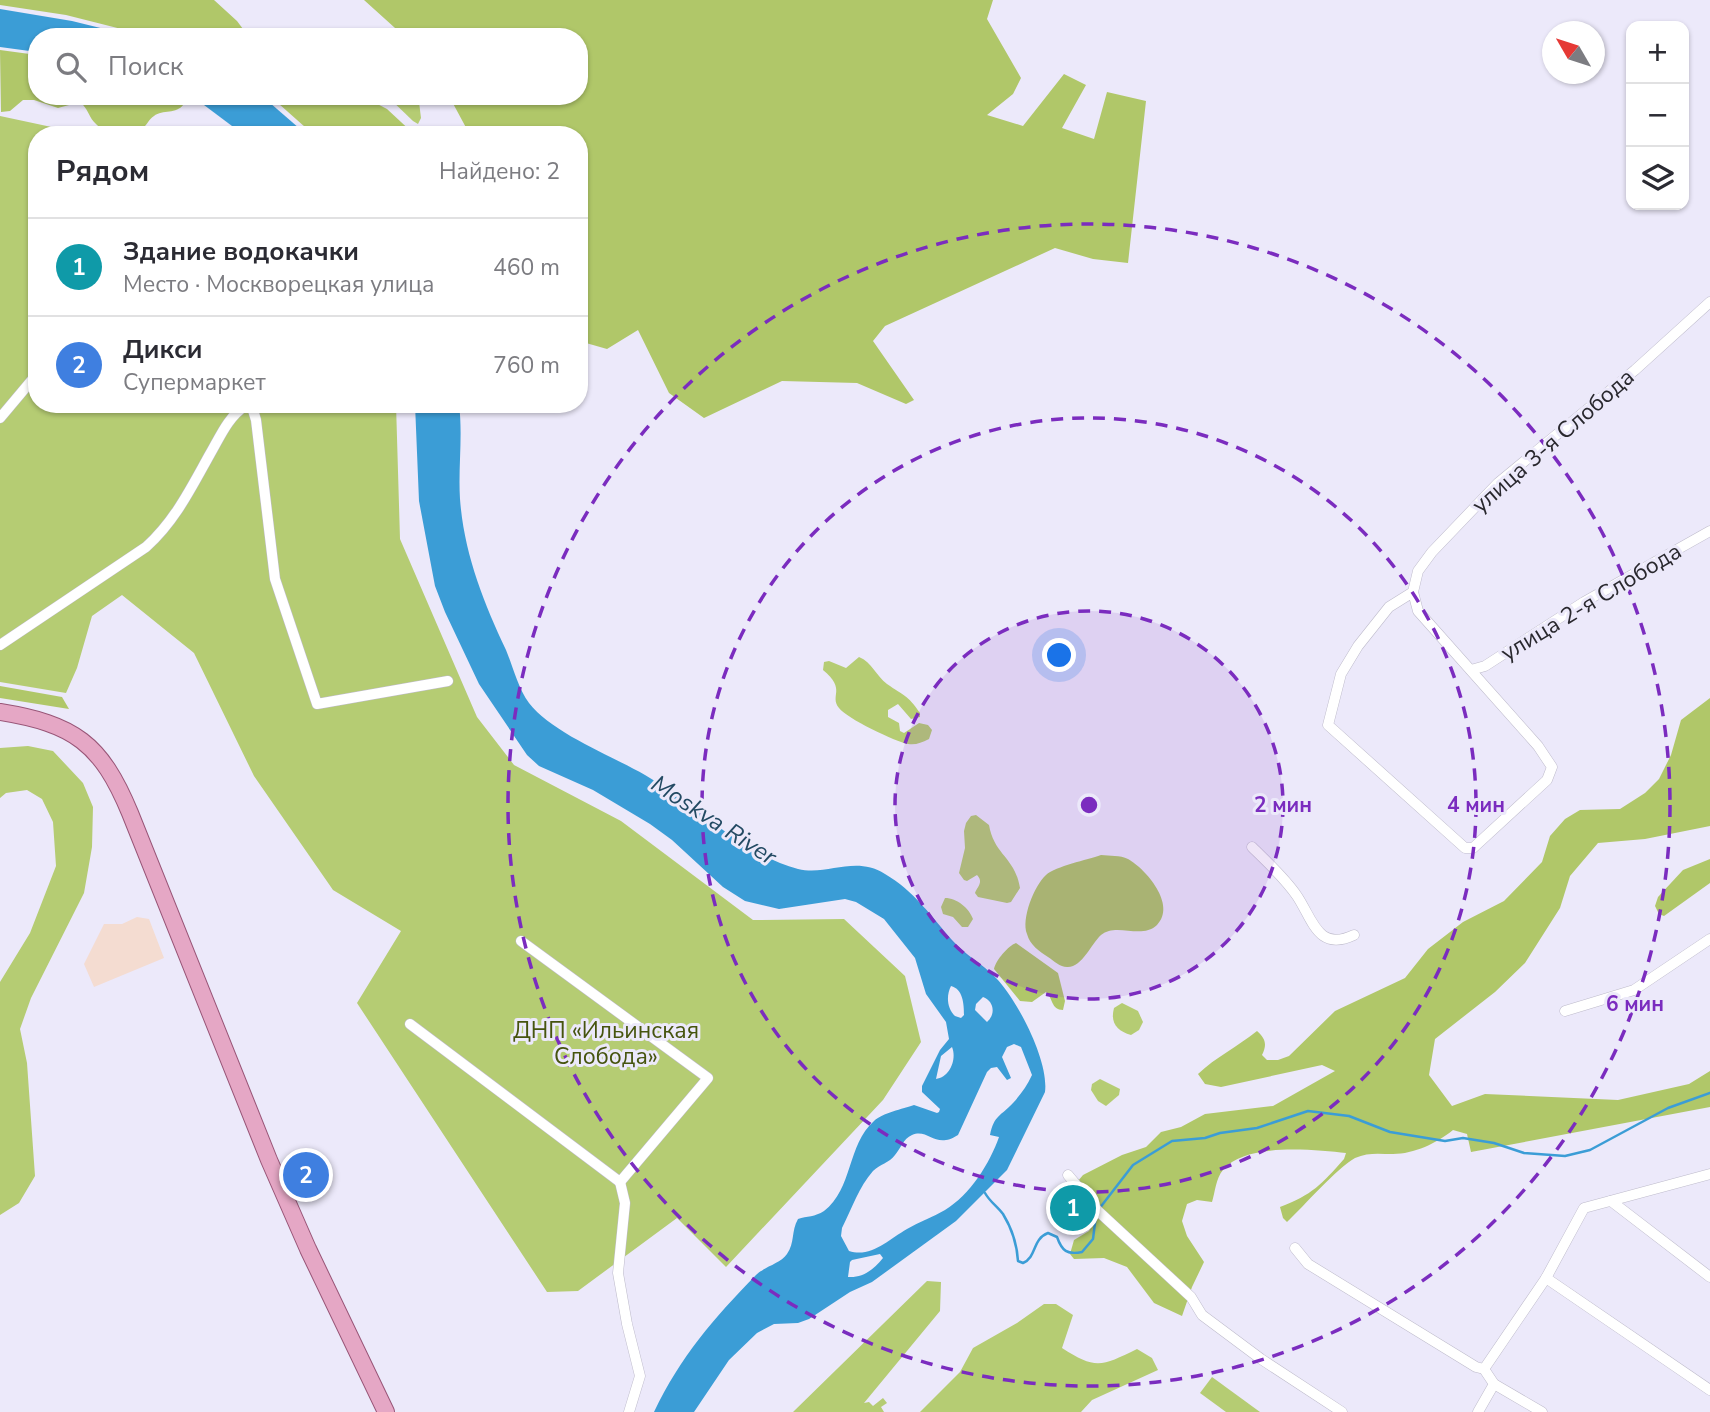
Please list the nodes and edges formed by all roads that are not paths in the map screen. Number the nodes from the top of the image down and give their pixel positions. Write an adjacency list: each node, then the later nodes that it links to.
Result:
1 (1710, 302): 7 (street, улица 3-я Слобода)
2 (28, 385): 5 (street)
3 (235, 413): 8 (street)
4 (254, 413): 10 (street)
5 (0, 418)
6 (1710, 531): 9 (street, улица 2-я Слобода)
7 (1413, 593): 9 (street); 9 (street)
8 (0, 645)
9 (1471, 670)
10 (448, 681)
11 (0, 712): 28 (main road)
12 (1252, 847): 13 (street)
13 (1354, 935)
14 (1710, 939): 16 (street)
15 (521, 941): 20 (street)
16 (1565, 1011)
17 (410, 1024): 20 (street)
18 (1710, 1174): 21 (street)
19 (1068, 1175): 30 (street)
20 (620, 1182): 29 (street)
21 (1611, 1201): 23 (street); 24 (street)
22 (1295, 1248): 25 (street)
23 (1710, 1277)
24 (1546, 1278): 25 (street); 27 (street)
25 (1484, 1369): 26 (street)
26 (1494, 1384): 31 (street); 32 (street)
27 (1710, 1390)
28 (386, 1412)
29 (629, 1412)
30 (1342, 1412)
31 (1478, 1412)
32 (1542, 1412)

